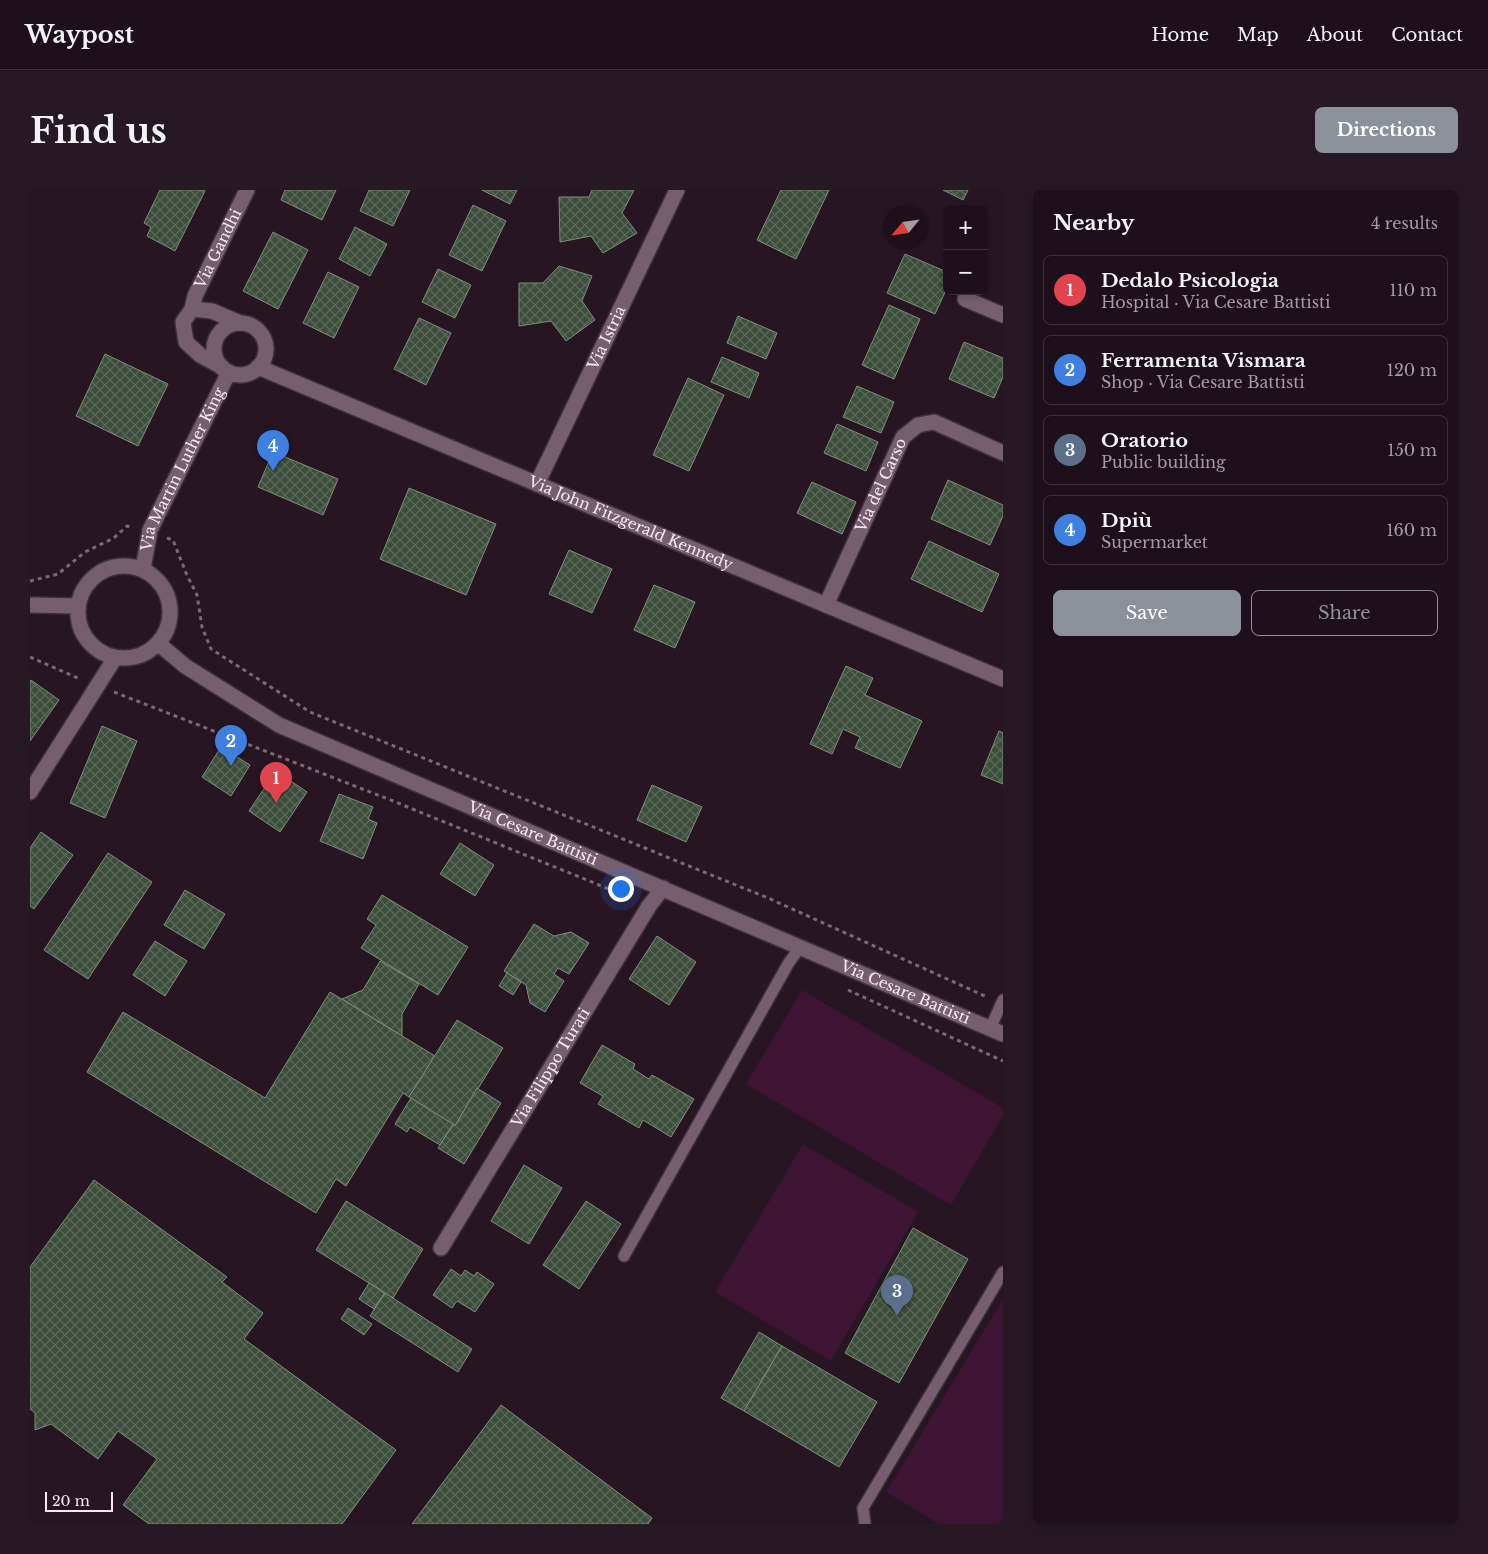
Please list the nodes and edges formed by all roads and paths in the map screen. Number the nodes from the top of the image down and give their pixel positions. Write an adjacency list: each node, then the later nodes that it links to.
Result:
1 (247, 190): 4 (street, Via Gandhi)
2 (677, 190): 10 (street, Via Istria)
3 (965, 299): 5 (street)
4 (192, 309): 6 (street, Via Gandhi); 8 (street, Via Gandhi)
5 (1003, 315)
6 (240, 323): 7 (street); 8 (street)
7 (258, 367): 8 (street); 10 (street, Via John Fitzgerald Kennedy)
8 (226, 370): 11 (street, Via Martin Luther King)
9 (1003, 452): 15 (street, Via del Carso)
10 (538, 484): 15 (street, Via John Fitzgerald Kennedy)
11 (150, 530): 12 (street, Via Martin Luther King); 13 (path); 27 (path)
12 (143, 569): 16 (street); 17 (street)
13 (30, 581)
14 (30, 605): 16 (street)
15 (826, 605): 20 (street, Via John Fitzgerald Kennedy)
16 (78, 606): 19 (street)
17 (159, 644): 19 (street); 23 (street, Via Cesare Battisti)
18 (30, 657): 21 (path)
19 (116, 658): 21 (street)
20 (1003, 679)
21 (97, 686): 22 (street); 24 (path)
22 (30, 792)
23 (663, 888): 24 (street, Via Filippo Turati); 25 (street, Via Cesare Battisti)
24 (650, 906): 30 (street, Via Filippo Turati)
25 (800, 947): 28 (street, Via Cesare Battisti); 31 (lane)
26 (841, 988): 29 (path)
27 (1002, 1002): 28 (lane)
28 (996, 1032)
29 (1003, 1061)
30 (441, 1248)
31 (624, 1256)
32 (1003, 1272): 33 (lane)
33 (864, 1524)

